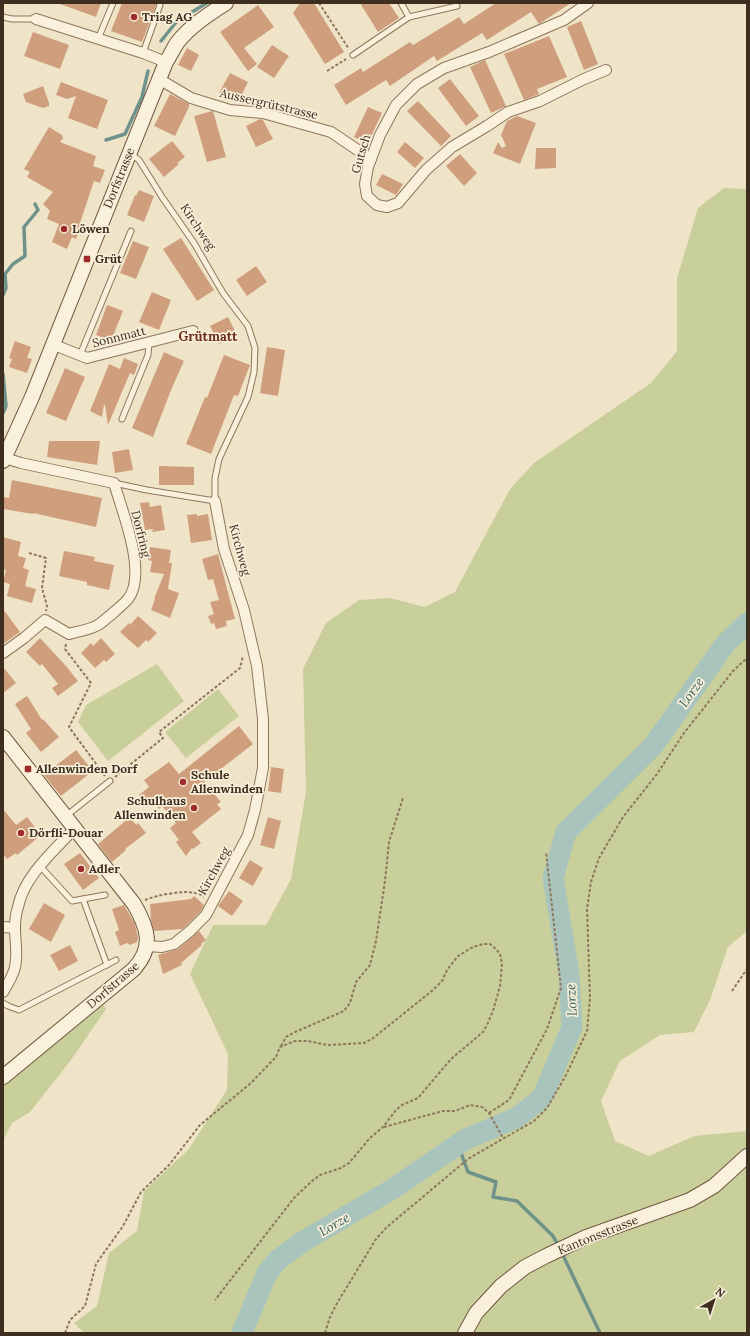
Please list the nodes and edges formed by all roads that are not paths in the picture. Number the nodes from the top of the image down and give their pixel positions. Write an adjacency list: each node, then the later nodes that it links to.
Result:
1 (113, 3): 10 (lane)
2 (159, 3): 11 (lane)
3 (226, 3): 13 (street, Dorfstrasse)
4 (401, 3): 8 (lane)
5 (588, 3): 17 (street, Gutsch)
6 (457, 6): 8 (lane)
7 (3, 17): 9 (lane)
8 (409, 17): 12 (lane)
9 (36, 19): 10 (street)
10 (98, 39): 11 (street)
11 (143, 53): 13 (street)
12 (353, 55)
13 (166, 62): 15 (street, Dorfstrasse)
14 (606, 70): 17 (street, Gutsch)
15 (158, 79): 16 (street, Dorfstrasse); 17 (street, Aussergrütstrasse)
16 (129, 152): 20 (street, Dorfstrasse); 26 (lane, Kirchweg)
17 (371, 159)
18 (131, 231): 22 (lane)
19 (193, 332): 21 (street, Sonnmatt)
20 (52, 344): 22 (street, Sonnmatt); 24 (street, Dorfstrasse)
21 (149, 344): 22 (street, Sonnmatt); 23 (lane)
22 (80, 355)
23 (122, 419)
24 (4, 460): 25 (street)
25 (114, 483): 26 (lane); 27 (street, Dorfring)
26 (215, 501): 37 (street, Kirchweg)
27 (3, 653)
28 (3, 737): 30 (street)
29 (110, 781): 30 (lane)
30 (65, 817): 31 (street)
31 (74, 829): 32 (street); 37 (street)
32 (40, 866): 34 (lane); 36 (street)
33 (105, 895): 34 (lane)
34 (83, 899): 39 (lane)
35 (3, 927): 36 (street)
36 (15, 928): 40 (street)
37 (147, 946): 42 (street, Dorfstrasse)
38 (116, 960): 39 (lane)
39 (107, 965): 41 (lane)
40 (3, 992)
41 (3, 1003)
42 (3, 1077)
43 (747, 1156): 44 (street, Kantonsstrasse)
44 (465, 1333)

